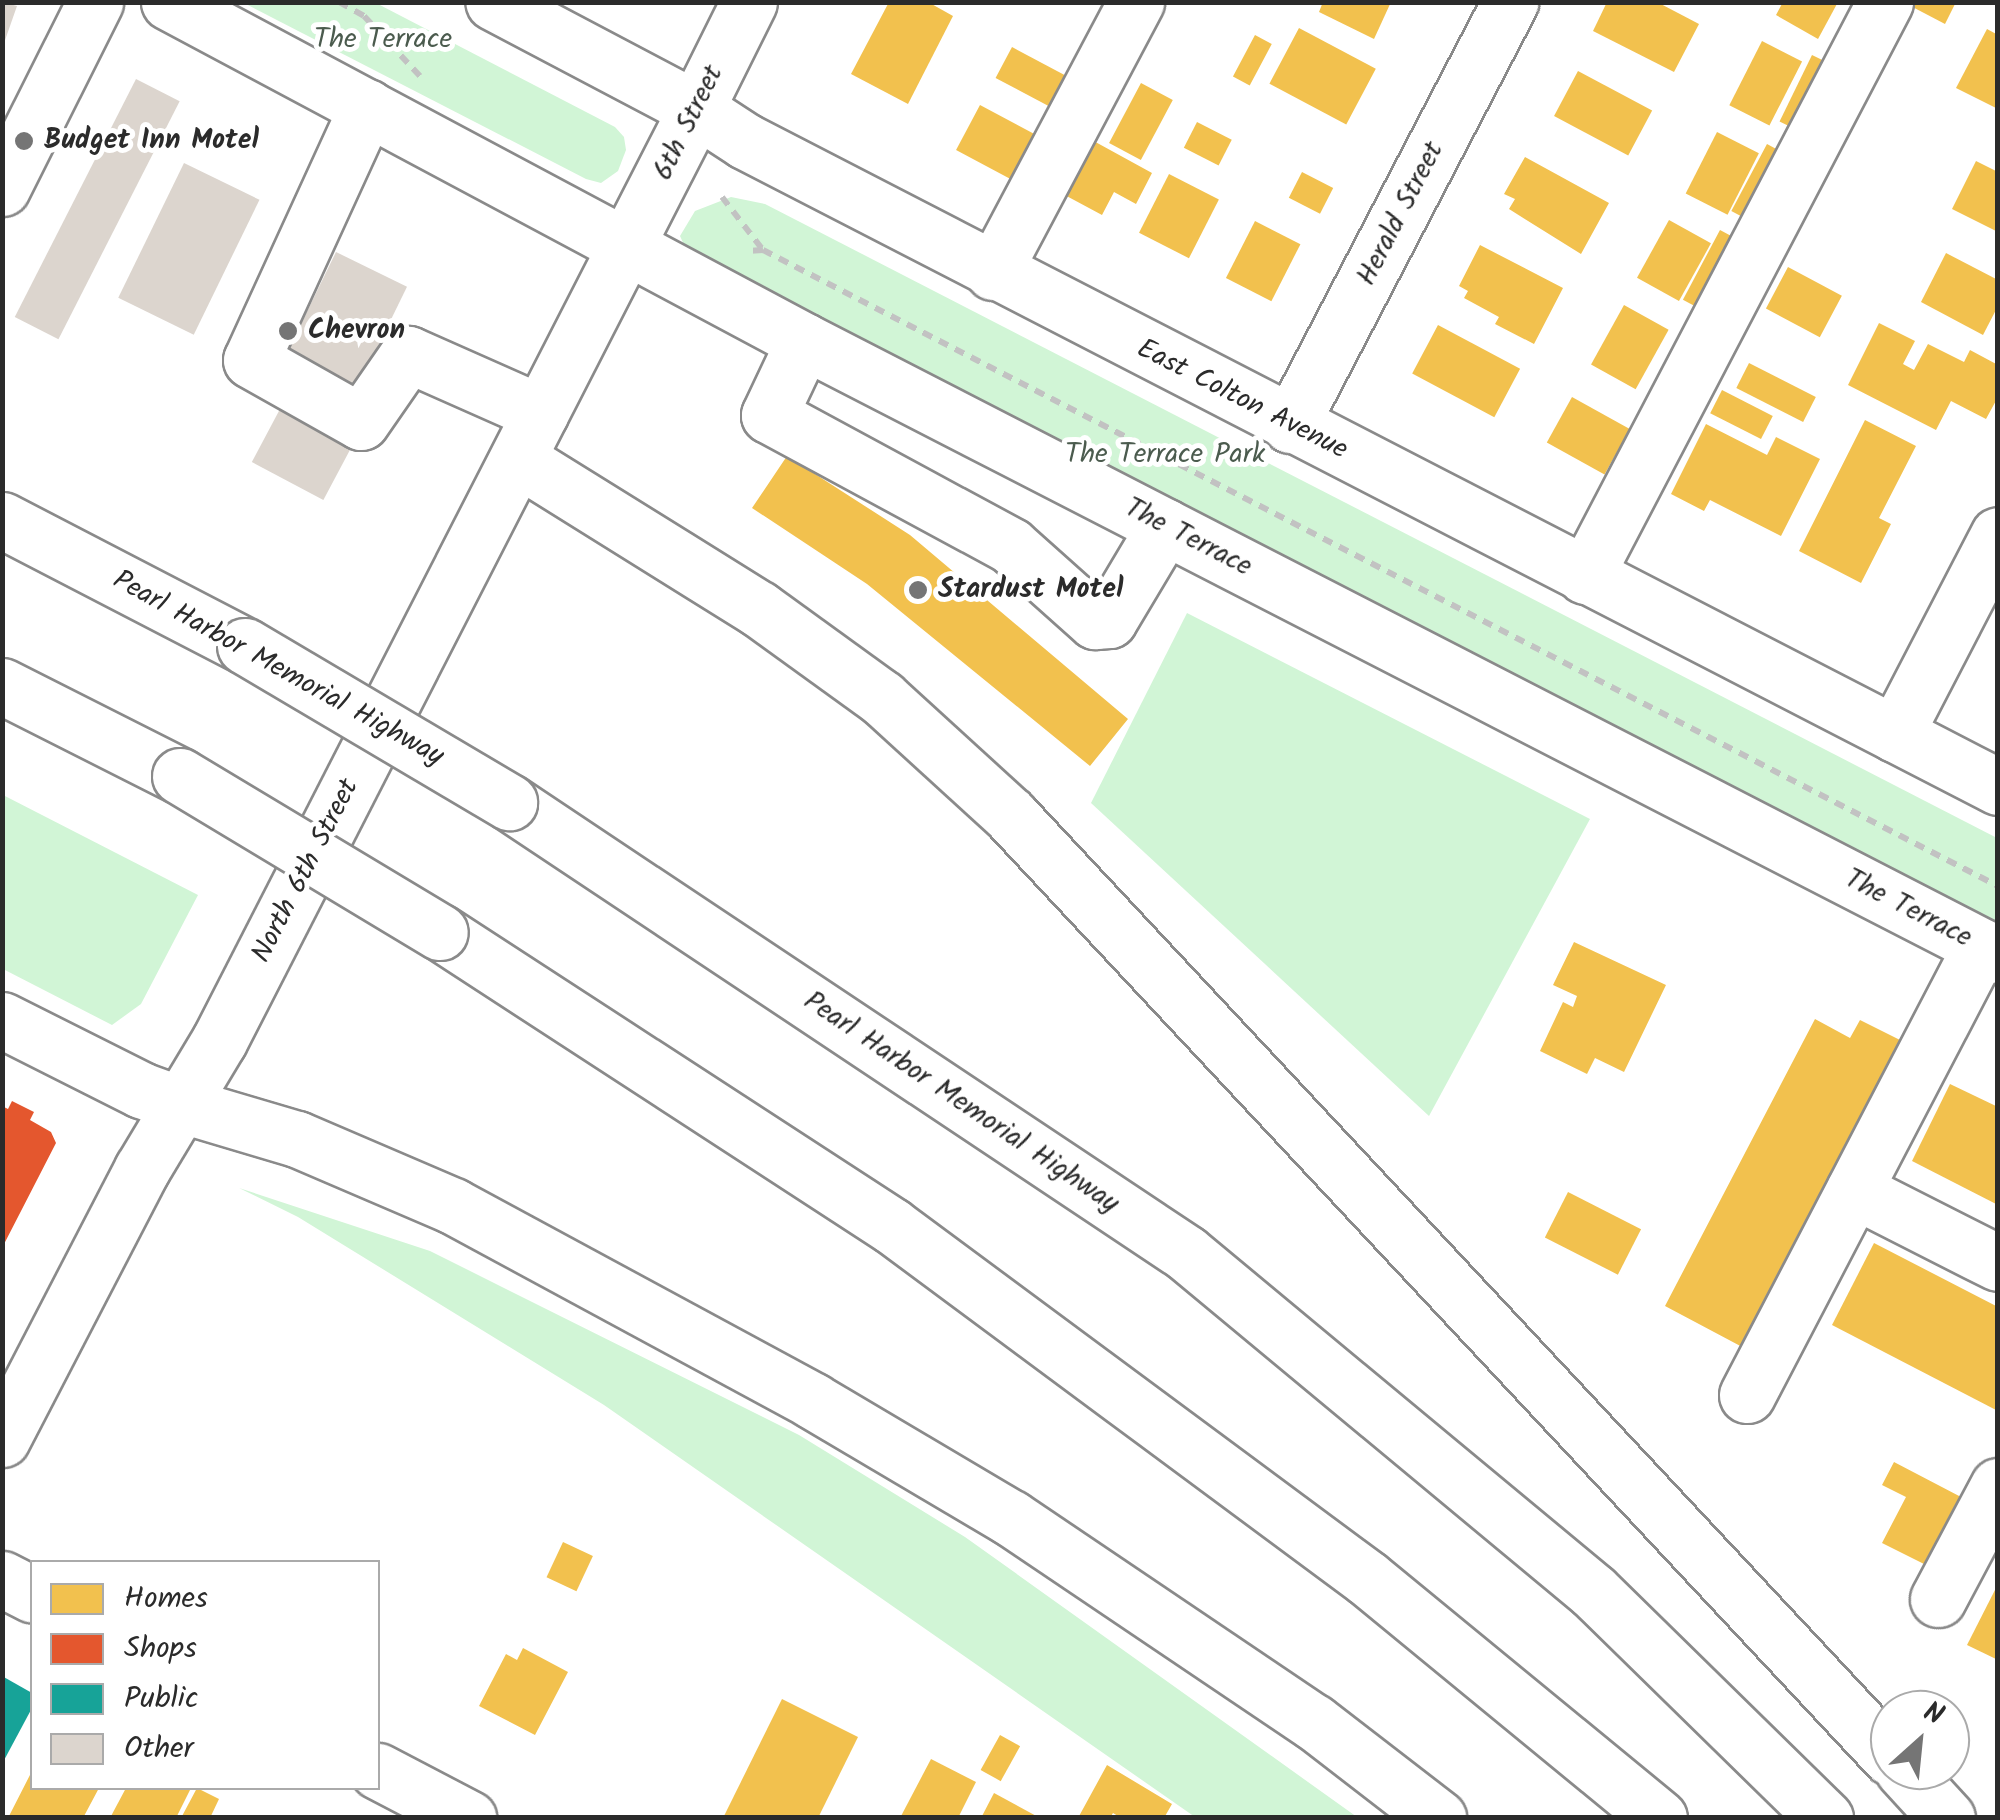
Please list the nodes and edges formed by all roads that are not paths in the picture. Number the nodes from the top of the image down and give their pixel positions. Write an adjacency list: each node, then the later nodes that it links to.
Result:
1 (94, 2): 10 (main road)
2 (170, 2): 8 (main road, The Terrace)
3 (493, 2): 9 (main road, East Colton Avenue)
4 (749, 2): 9 (main road, 6th Street)
5 (1136, 2): 12 (main road)
6 (1510, 2): 15 (main road, Herald Street)
7 (1884, 2): 21 (main road)
8 (366, 107): 11 (main road, The Terrace); 16 (main road)
9 (696, 109): 11 (main road, 6th Street); 12 (main road, East Colton Avenue)
10 (2, 188)
11 (629, 245): 13 (main road, The Terrace); 16 (main road, North 6th Street)
12 (994, 272): 15 (main road, East Colton Avenue)
13 (804, 341): 14 (main road, The Terrace); 17 (main road)
14 (916, 399): 17 (main road); 19 (main road, The Terrace)
15 (1290, 426): 21 (main road, East Colton Avenue)
16 (530, 436): 27 (main road, North 6th Street); 36 (main road)
17 (878, 474): 19 (main road)
18 (2, 520): 42 (main road, Pearl Harbor Memorial Highway, bridge)
19 (1165, 526): 25 (main road, The Terrace)
20 (1998, 534): 23 (main road)
21 (1585, 576): 23 (main road, East Colton Avenue)
22 (2, 686): 41 (main road, bridge)
23 (1895, 734): 24 (main road, East Colton Avenue)
24 (1998, 787)
25 (1989, 950): 28 (main road)
26 (2, 1020): 27 (main road)
27 (182, 1105): 31 (main road, North 6th Street); 40 (main road)
28 (1854, 1190): 29 (main road); 30 (main road)
29 (1998, 1263)
30 (1747, 1395)
31 (2, 1438)
32 (1998, 1486): 35 (main road)
33 (2, 1579): 34 (main road)
34 (30, 1593)
35 (1938, 1599)
36 (1870, 1735)
37 (380, 1772): 39 (main road)
38 (1921, 1790): 43 (main road)
39 (468, 1818)
40 (1438, 1818)
41 (1659, 1818)
42 (1824, 1818)
43 (1947, 1818)

